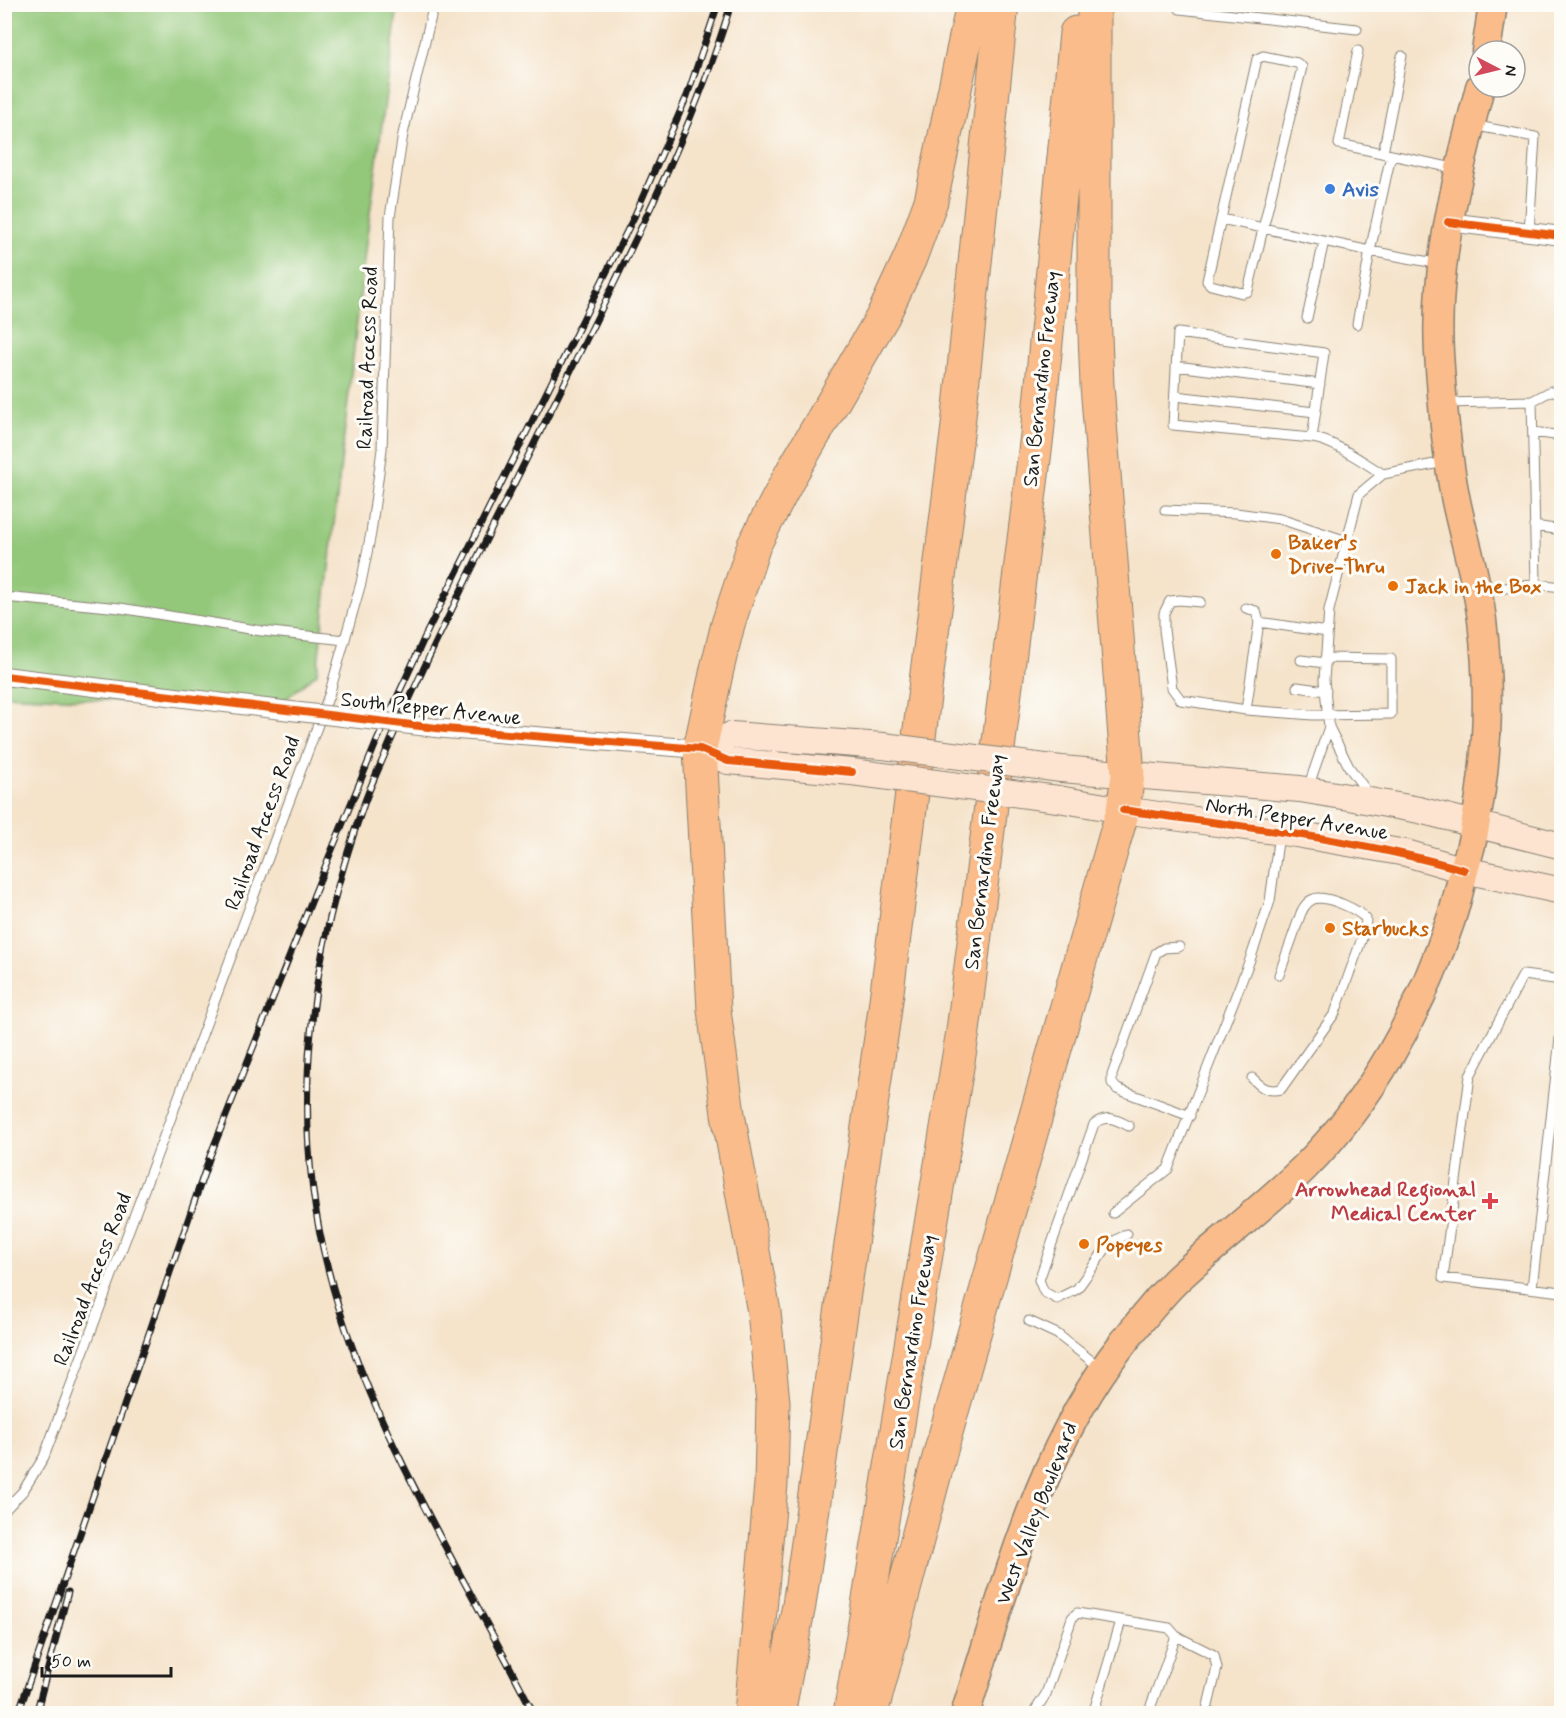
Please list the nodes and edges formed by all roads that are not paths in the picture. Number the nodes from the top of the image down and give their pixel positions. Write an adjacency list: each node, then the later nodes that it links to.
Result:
1 (434, 4): 50 (lane, Railroad Access Road)
2 (973, 4): 63 (highway)
3 (1002, 4): 93 (highway)
4 (1078, 4): 94 (highway, San Bernardino Freeway)
5 (1094, 4): 65 (highway)
6 (1180, 4): 8 (lane)
7 (1493, 4): 9 (main road)
8 (1357, 29)
9 (1488, 39)
10 (1358, 51): 14 (lane)
11 (1402, 56): 14 (lane)
12 (1476, 99): 13 (main road, West Valley Boulevard)
13 (1470, 125): 15 (main road, West Valley Boulevard); 19 (lane)
14 (1387, 154): 15 (lane); 22 (lane)
15 (1460, 170): 17 (main road, West Valley Boulevard)
16 (1221, 219): 18 (lane); 18 (lane); 18 (lane)
17 (1448, 222): 19 (street); 23 (main road, West Valley Boulevard)
18 (1263, 228): 21 (lane)
19 (1529, 232): 20 (street)
20 (1562, 236)
21 (1324, 241): 22 (lane); 24 (lane)
22 (1370, 250): 23 (lane); 25 (lane)
23 (1442, 264): 31 (main road, West Valley Boulevard)
24 (1307, 318)
25 (1357, 324)
26 (1176, 366): 27 (lane); 27 (lane); 29 (lane)
27 (1320, 384): 32 (lane)
28 (1562, 392): 30 (lane)
29 (1174, 396): 32 (lane); 35 (lane)
30 (1532, 401): 31 (lane); 33 (lane)
31 (1443, 403): 36 (main road, West Valley Boulevard)
32 (1315, 412): 35 (lane)
33 (1533, 432): 34 (lane); 39 (lane)
34 (1562, 435)
35 (1312, 438): 37 (lane)
36 (1451, 461): 37 (lane); 44 (main road, West Valley Boulevard)
37 (1383, 474): 41 (lane)
38 (1165, 510): 41 (lane)
39 (1534, 526): 40 (lane); 42 (lane)
40 (1562, 530)
41 (1347, 541): 49 (lane)
42 (1536, 584): 43 (lane); 44 (lane)
43 (1562, 587)
44 (1476, 592): 70 (main road, West Valley Boulevard)
45 (4, 597): 50 (lane)
46 (1200, 602): 60 (lane)
47 (1246, 608): 48 (lane)
48 (1259, 622): 49 (lane); 51 (lane)
49 (1327, 632): 54 (lane)
50 (345, 639): 88 (lane, Railroad Access Road)
51 (1255, 653): 52 (lane); 56 (lane)
52 (1265, 655)
53 (1301, 660): 54 (lane)
54 (1325, 661): 59 (lane); 61 (lane)
55 (4, 676): 63 (street, South Pepper Avenue, bridge)
56 (1251, 681): 57 (lane); 60 (lane)
57 (1262, 682)
58 (1297, 687): 59 (lane)
59 (1326, 691): 61 (lane)
60 (1246, 710): 61 (lane)
61 (1328, 714): 62 (lane)
62 (1329, 727): 67 (lane); 68 (lane)
63 (700, 749): 64 (main road, South Pepper Avenue, bridge); 66 (main road, South Pepper Avenue, bridge); 92 (highway)
64 (963, 756): 65 (main road, North Pepper Avenue, bridge)
65 (1128, 775): 67 (main road, North Pepper Avenue); 69 (highway)
66 (959, 785): 69 (main road, North Pepper Avenue, bridge)
67 (1300, 789): 68 (main road, North Pepper Avenue)
68 (1373, 801): 70 (main road, North Pepper Avenue)
69 (1123, 810): 71 (main road, North Pepper Avenue); 95 (highway)
70 (1476, 826): 72 (main road, North Pepper Avenue); 73 (main road, West Valley Boulevard)
71 (1279, 832): 73 (main road, North Pepper Avenue); 80 (lane)
72 (1562, 846)
73 (1464, 870): 74 (main road, North Pepper Avenue); 87 (main road, West Valley Boulevard)
74 (1562, 891)
75 (1179, 947): 80 (lane)
76 (1279, 975): 79 (lane)
77 (1562, 980): 84 (lane)
78 (1562, 1020): 84 (lane)
79 (1252, 1078)
80 (1190, 1116): 82 (lane)
81 (1129, 1126): 83 (lane)
82 (1113, 1213)
83 (1127, 1234)
84 (1532, 1288): 85 (lane)
85 (1562, 1292)
86 (1029, 1321): 87 (lane)
87 (1104, 1371): 91 (main road, West Valley Boulevard)
88 (4, 1511)
89 (1121, 1621): 90 (lane); 96 (lane); 97 (lane)
90 (1176, 1636): 98 (lane); 99 (lane)
91 (969, 1710)
92 (751, 1713)
93 (778, 1713)
94 (850, 1713)
95 (870, 1713)
96 (1033, 1713)
97 (1093, 1713)
98 (1148, 1713)
99 (1206, 1713)

